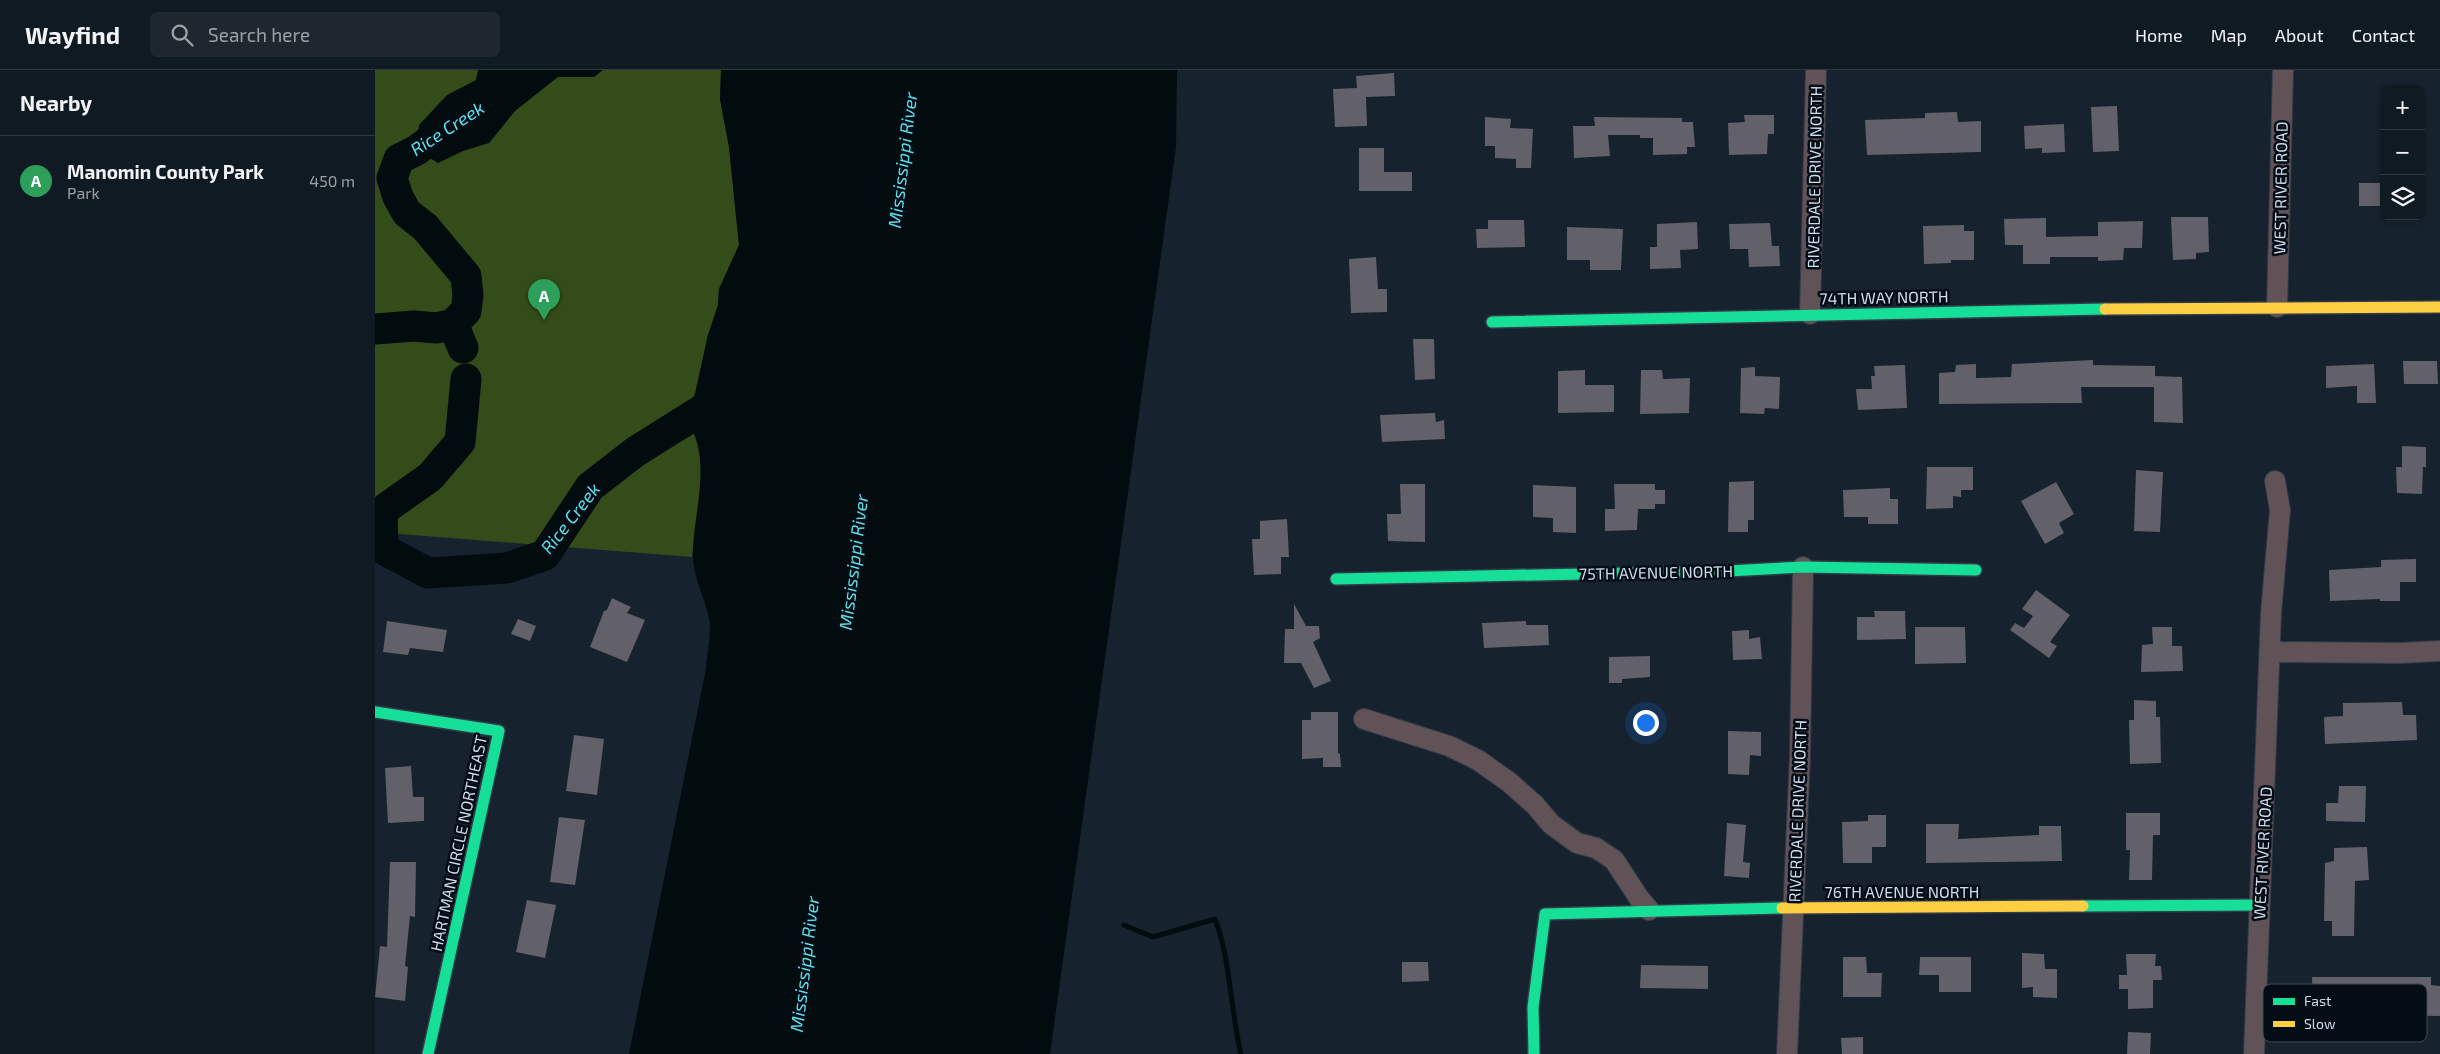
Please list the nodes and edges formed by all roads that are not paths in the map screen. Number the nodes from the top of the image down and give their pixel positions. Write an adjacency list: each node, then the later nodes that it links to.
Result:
1 (1816, 70): 5 (street, RIVERDALE DRIVE NORTH)
2 (2283, 70): 3 (street, WEST RIVER ROAD)
3 (2277, 307): 4 (street, 74TH WAY NORTH); 5 (street, 74TH WAY NORTH)
4 (2440, 307)
5 (1810, 314): 6 (street, 74TH WAY NORTH)
6 (1492, 322)
7 (2275, 481): 12 (street)
8 (1803, 567): 9 (street, 75TH AVENUE NORTH); 10 (street, 75TH AVENUE NORTH); 16 (street, RIVERDALE DRIVE NORTH)
9 (1976, 570)
10 (1336, 578)
11 (2440, 651): 12 (street)
12 (2271, 652): 15 (street, WEST RIVER ROAD)
13 (375, 712): 18 (street, HARTMAN CIRCLE NORTHEAST)
14 (1364, 719): 17 (street)
15 (2260, 905): 16 (street, 76TH AVENUE NORTH); 21 (street, WEST RIVER ROAD)
16 (1793, 908): 17 (street, 76TH AVENUE NORTH); 20 (street, RIVERDALE DRIVE NORTH)
17 (1649, 910): 19 (street, 76TH AVENUE NORTH)
18 (428, 1054)
19 (1534, 1054)
20 (1787, 1054)
21 (2254, 1054)

